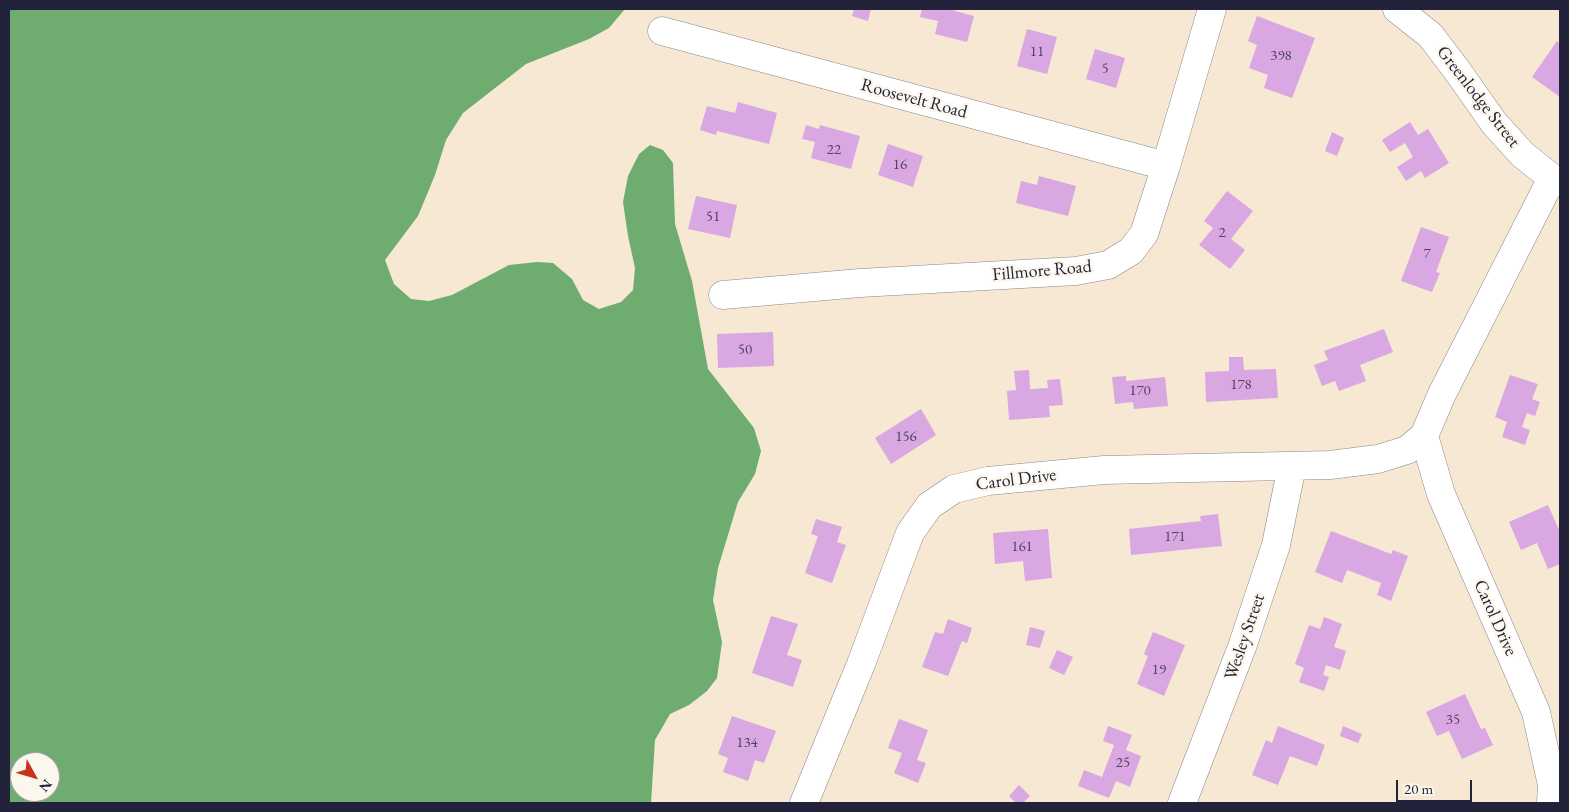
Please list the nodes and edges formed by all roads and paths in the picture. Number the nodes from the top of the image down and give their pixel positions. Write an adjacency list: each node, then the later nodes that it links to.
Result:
1 (1212, 9): 4 (street, Fillmore Road)
2 (1397, 9): 5 (street, Greenlodge Street)
3 (662, 31): 4 (street, Roosevelt Road)
4 (1166, 166): 6 (street, Fillmore Road)
5 (1556, 180): 7 (street, Carol Drive)
6 (723, 295)
7 (1424, 436): 8 (street, Carol Drive); 11 (street, Carol Drive)
8 (1292, 466): 9 (street, Carol Drive); 10 (street, Wesley Street)
9 (804, 803)
10 (1182, 803)
11 (1550, 803)

